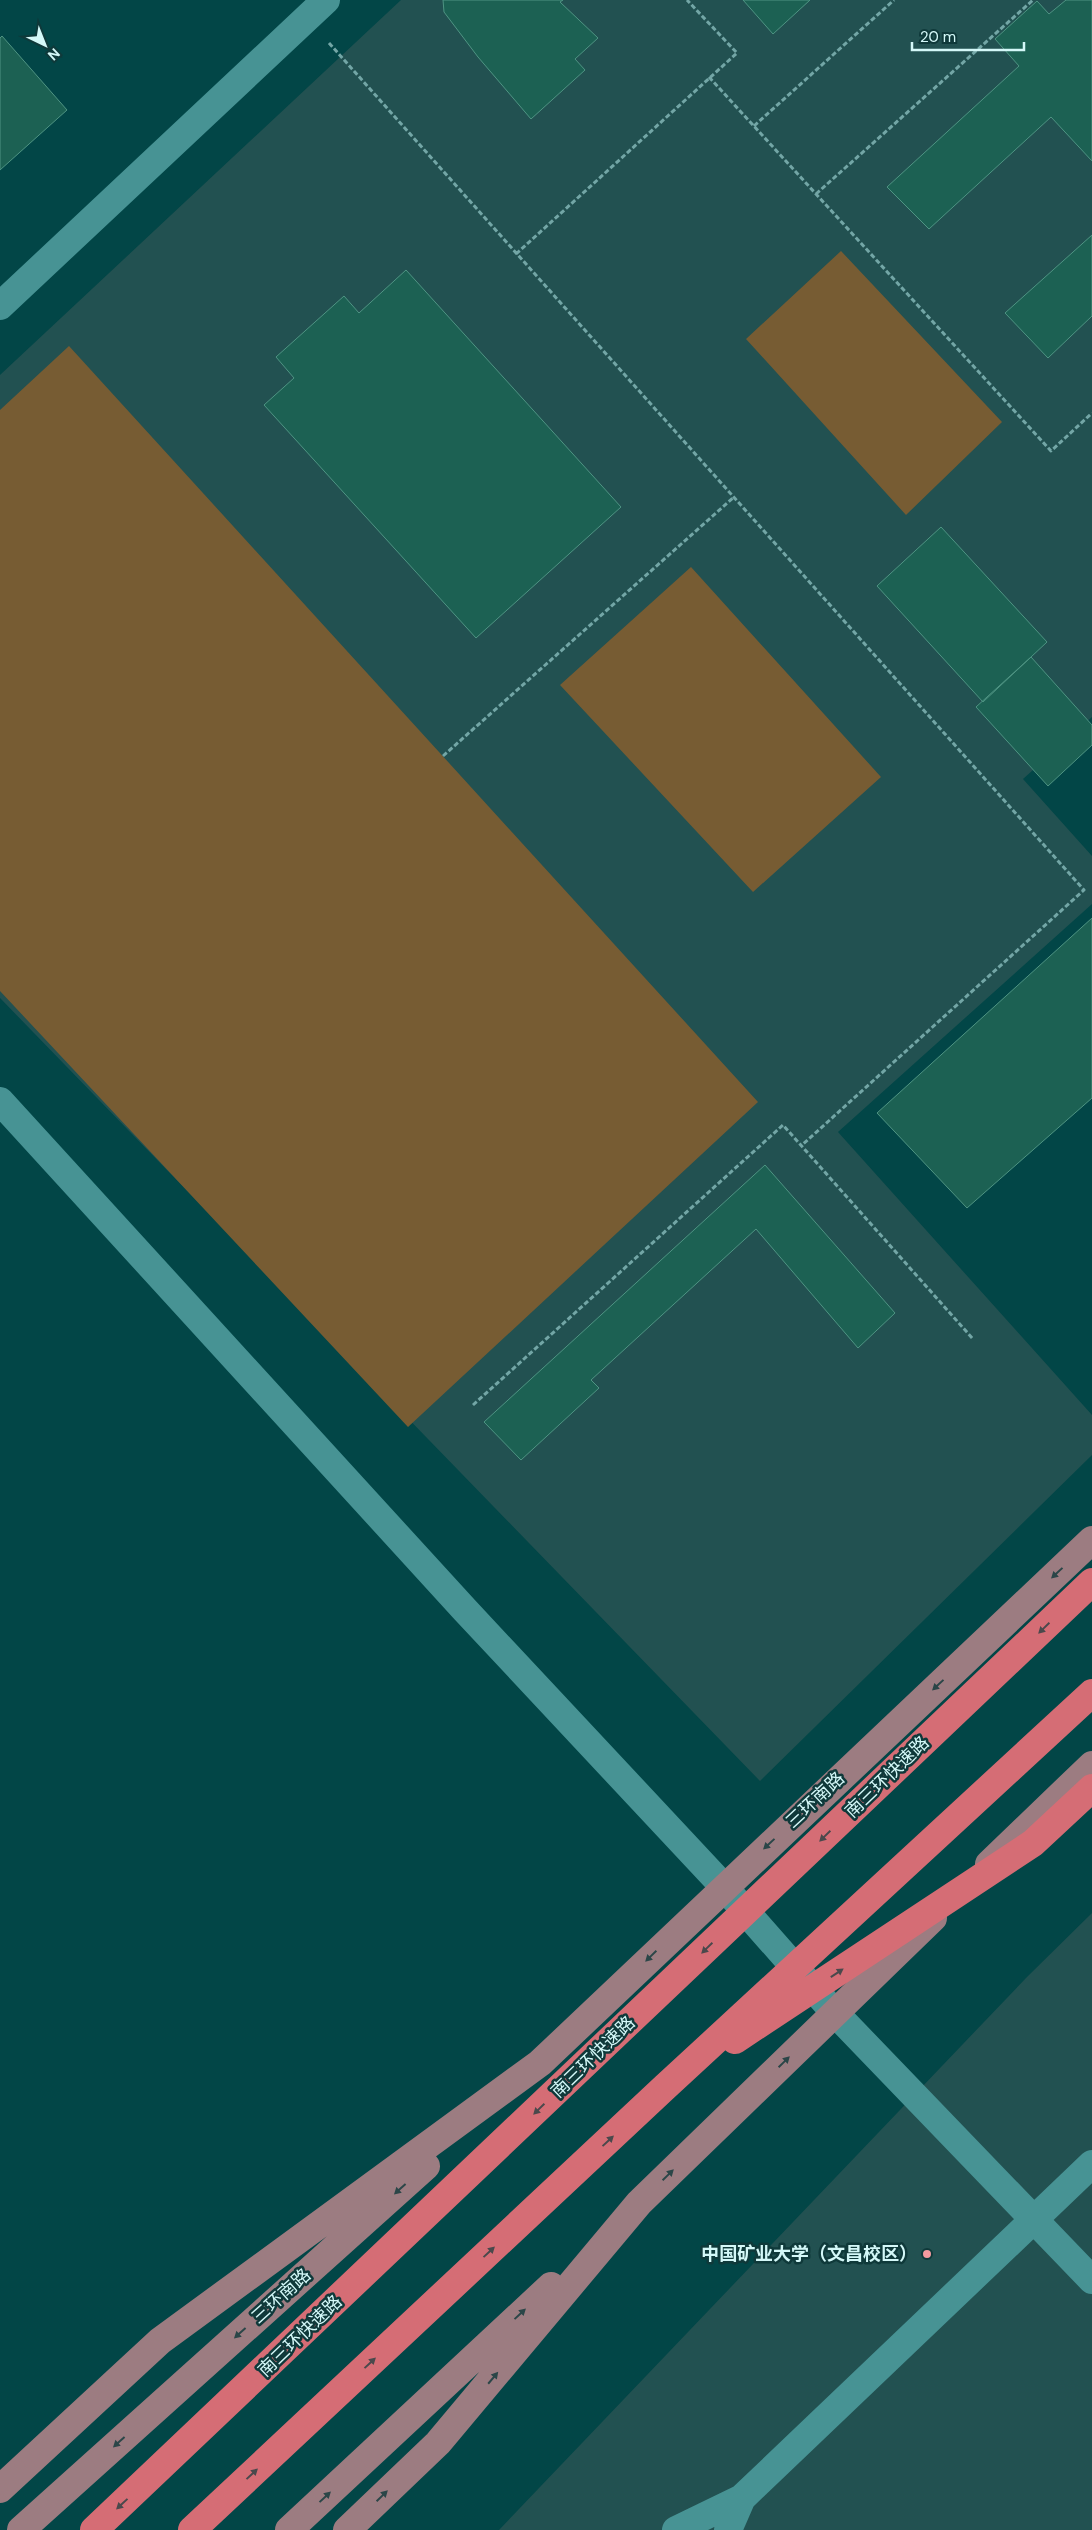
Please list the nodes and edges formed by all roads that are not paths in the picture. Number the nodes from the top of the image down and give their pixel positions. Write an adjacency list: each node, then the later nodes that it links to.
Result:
1 (316, 9): 2 (street)
2 (0, 306)
3 (0, 1101): 9 (street)
4 (1092, 1540): 9 (main road, 三环南路, one-way to 9)
5 (1092, 1582): 20 (highway, 南三环快速路, one-way to 20)
6 (1092, 1693): 12 (highway)
7 (1092, 1765): 10 (main road)
8 (1092, 1788): 12 (highway, one-way to 8)
9 (724, 1886): 10 (street); 11 (main road, 三环南路, one-way to 11)
10 (834, 2012): 14 (main road, one-way to 10); 15 (street)
11 (540, 2063): 17 (main road, 三环南路); 19 (main road, 三环南路, one-way to 19)
12 (666, 2087): 21 (highway, one-way to 12)
13 (1092, 2164): 15 (street)
14 (639, 2203): 22 (main road, one-way to 14); 23 (main road, one-way to 14)
15 (1034, 2219): 16 (street); 18 (street)
16 (1092, 2280)
17 (0, 2489)
18 (742, 2498): 24 (street); 25 (street)
19 (21, 2530)
20 (94, 2530)
21 (192, 2530)
22 (289, 2530)
23 (347, 2530)
24 (676, 2530)
25 (728, 2530)

